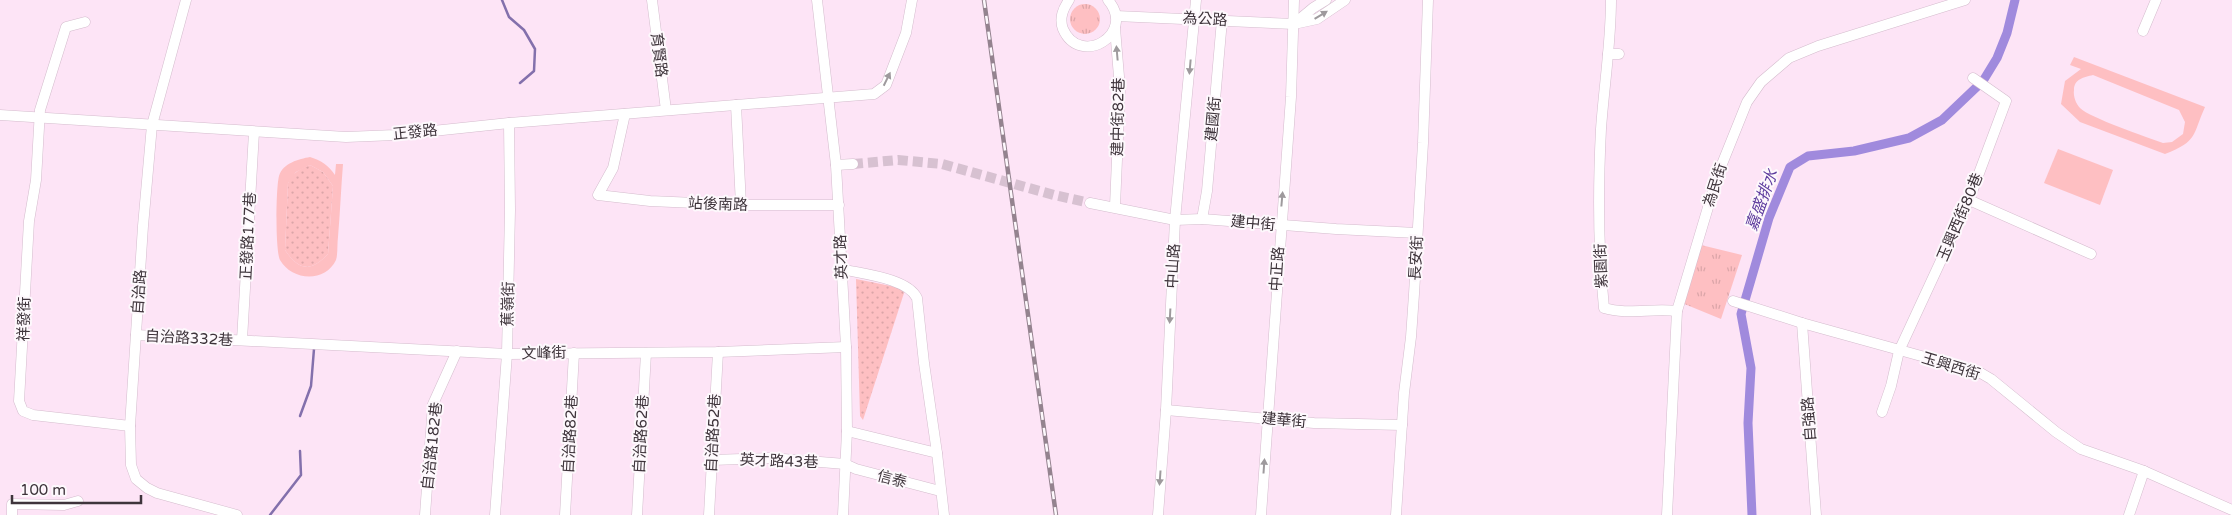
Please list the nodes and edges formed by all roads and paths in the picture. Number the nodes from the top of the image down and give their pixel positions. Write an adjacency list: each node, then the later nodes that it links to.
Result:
1 (186, 0): 33 (street, 自治路)
2 (652, 0): 28 (street, 育賢路)
3 (817, 0): 26 (street, 英才路)
4 (912, 0): 26 (street, 正發路, one-way to 4)
5 (1057, 0): 18 (street)
6 (1069, 0): 18 (street)
7 (1108, 0): 17 (street)
8 (1118, 0): 17 (street)
9 (1196, 0): 19 (street, 中山路)
10 (1294, 0): 22 (street, 中正路)
11 (1326, 0): 22 (street)
12 (1345, 0): 22 (street, 為公路, one-way to 12)
13 (1428, 0): 45 (street, 長安街)
14 (1611, 0): 49 (street, 紫園街)
15 (1965, 0): 49 (street, 為民街)
16 (2156, 0): 24 (street)
17 (1116, 14): 19 (street, 為公路); 23 (street)
18 (1061, 15): 23 (street)
19 (1195, 18): 20 (street, 為公路); 43 (street, 中山路, one-way to 43)
20 (1222, 20): 22 (street, 為公路); 42 (street, 建國街)
21 (85, 22): 31 (street, 祥發街)
22 (1294, 24): 44 (street, 中正路, one-way to 22)
23 (1115, 28): 41 (street, 建中街82巷, one-way to 23)
24 (2143, 31)
25 (1973, 78): 37 (street, 玉興西街80巷)
26 (829, 97): 27 (street, 正發路); 36 (street, 英才路)
27 (736, 105): 28 (street, 正發路); 40 (street)
28 (666, 110): 29 (street, 正發路)
29 (625, 114): 32 (street, 正發路); 40 (street, 站後南路)
30 (0, 115): 31 (street, 正發路)
31 (41, 119): 33 (street, 正發路); 64 (street, 祥發街)
32 (509, 123): 34 (street, 正發路); 59 (street, 蕉嶺街)
33 (152, 126): 34 (street, 正發路); 51 (street, 自治路)
34 (254, 132): 52 (street, 正發路177巷)
35 (853, 164): 36 (street)
36 (836, 165): 39 (street, 英才路)
37 (1969, 200): 46 (street); 55 (street, 玉興西街80巷)
38 (1090, 203): 41 (street, 建中街)
39 (839, 204): 40 (street, 站後南路); 47 (street, 英才路)
40 (741, 205)
41 (1115, 206): 43 (street, 建中街)
42 (1202, 218): 43 (street, 建中街); 44 (street, 建中街)
43 (1175, 220): 60 (street, 中山路, one-way to 60)
44 (1280, 225): 45 (street, 建中街); 62 (street, 中正路)
45 (1417, 233): 63 (street, 長安街)
46 (2092, 254)
47 (841, 268): 53 (street, 英才路); 66 (street)
48 (1733, 301): 50 (street, 玉興西街)
49 (1676, 311): 85 (street, 為民街)
50 (1802, 324): 55 (street, 玉興西街); 86 (street, 自強路)
51 (136, 336): 52 (street, 自治路332巷); 64 (street, 自治路)
52 (242, 340): 54 (street, 文峰街)
53 (846, 347): 56 (street, 文峰街); 65 (street, 英才路)
54 (457, 351): 59 (street, 文峰街); 75 (street, 自治路182巷)
55 (1899, 351): 61 (street, 玉興西街80巷); 69 (street, 玉興西街)
56 (718, 352): 58 (street, 文峰街); 67 (street, 自治路52巷)
57 (574, 353): 58 (street, 文峰街); 59 (street, 文峰街); 77 (street, 自治路82巷)
58 (646, 353): 78 (street, 自治路62巷)
59 (507, 354): 76 (street, 蕉嶺街)
60 (1166, 410): 62 (street, 建華街); 82 (street, 中山路, one-way to 82)
61 (1882, 412)
62 (1268, 419): 63 (street, 建華街); 83 (street, 中正路, one-way to 62)
63 (1402, 425): 84 (street, 長安街)
64 (130, 426): 74 (street, 自治路)
65 (847, 431): 66 (street); 68 (street, 英才路)
66 (937, 453): 70 (street)
67 (712, 460): 68 (street, 英才路43巷); 79 (street, 自治路52巷)
68 (845, 464): 70 (street, 信泰); 80 (street, 英才路)
69 (2144, 470): 72 (street, 玉興西街); 87 (street)
70 (940, 491): 81 (street)
71 (78, 501): 73 (street)
72 (2232, 510)
73 (12, 515)
74 (237, 515)
75 (425, 515)
76 (495, 515)
77 (565, 515)
78 (637, 515)
79 (709, 515)
80 (843, 515)
81 (944, 515)
82 (1158, 515)
83 (1260, 515)
84 (1396, 515)
85 (1667, 515)
86 (1816, 515)
87 (2129, 515)

